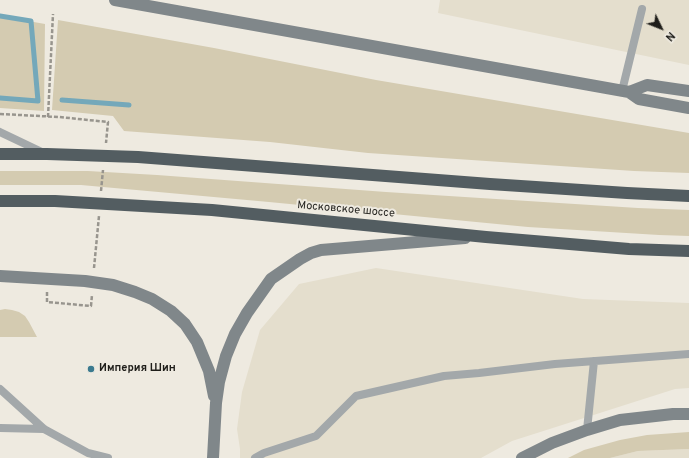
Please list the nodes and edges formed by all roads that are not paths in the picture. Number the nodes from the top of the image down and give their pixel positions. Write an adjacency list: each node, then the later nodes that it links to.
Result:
1 (115, 0): 3 (street)
2 (642, 9): 3 (lane)
3 (626, 91): 4 (street); 5 (street)
4 (689, 91)
5 (689, 108)
6 (0, 132): 8 (lane)
7 (0, 154): 8 (highway)
8 (47, 154): 9 (highway)
9 (689, 196)
10 (0, 201): 11 (highway, Московское шоссе)
11 (486, 237): 12 (highway, Московское шоссе); 17 (street)
12 (689, 250)
13 (0, 276): 17 (street)
14 (689, 354): 15 (lane)
15 (594, 361): 21 (lane); 24 (lane)
16 (0, 389): 20 (lane)
17 (216, 403): 23 (street)
18 (689, 414): 21 (street)
19 (0, 428): 20 (lane)
20 (44, 429): 22 (lane)
21 (587, 430): 25 (street)
22 (108, 458)
23 (213, 458)
24 (255, 458)
25 (522, 458)

